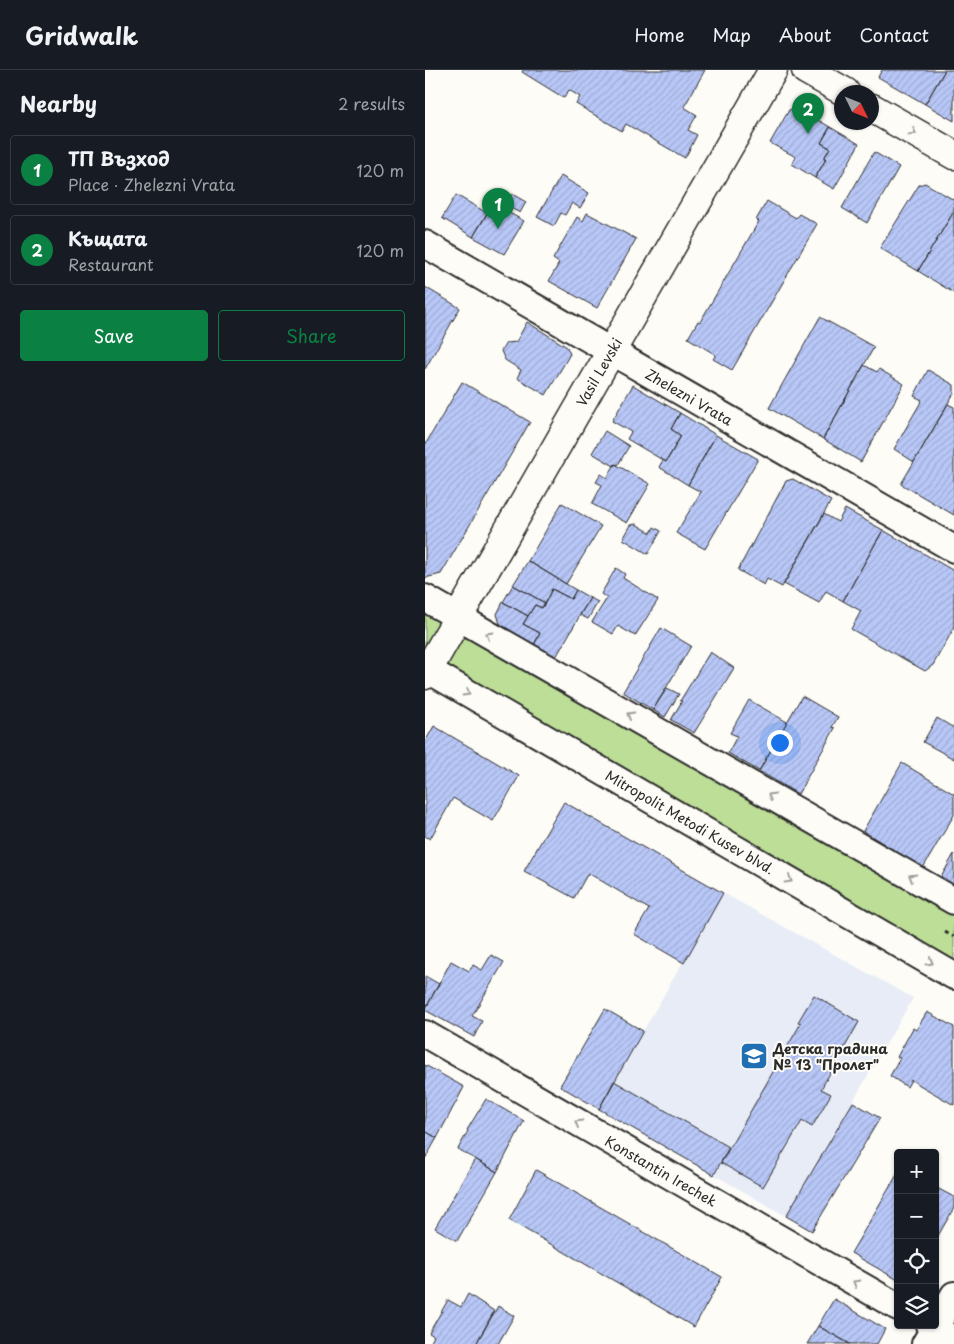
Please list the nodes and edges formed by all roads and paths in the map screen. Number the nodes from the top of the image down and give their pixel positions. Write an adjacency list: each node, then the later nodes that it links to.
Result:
1 (773, 70): 7 (street, Vasil Levski)
2 (806, 70): 3 (street)
3 (834, 86)
4 (879, 113): 5 (street, one-way to 5)
5 (954, 156)
6 (425, 244): 7 (street, Zhelezni Vrata)
7 (611, 352): 8 (street, Zhelezni Vrata); 10 (street, Vasil Levski)
8 (954, 549)
9 (425, 598): 10 (street)
10 (458, 617): 11 (street, Vasil Levski); 12 (street, one-way to 10)
11 (426, 671): 13 (street, Mitropolit Metodi Kusev blvd., one-way to 13)
12 (954, 901)
13 (954, 976)
14 (425, 1034): 16 (street, Konstantin Irechek, one-way to 14)
15 (954, 1295): 17 (street)
16 (894, 1305)
17 (936, 1334)

